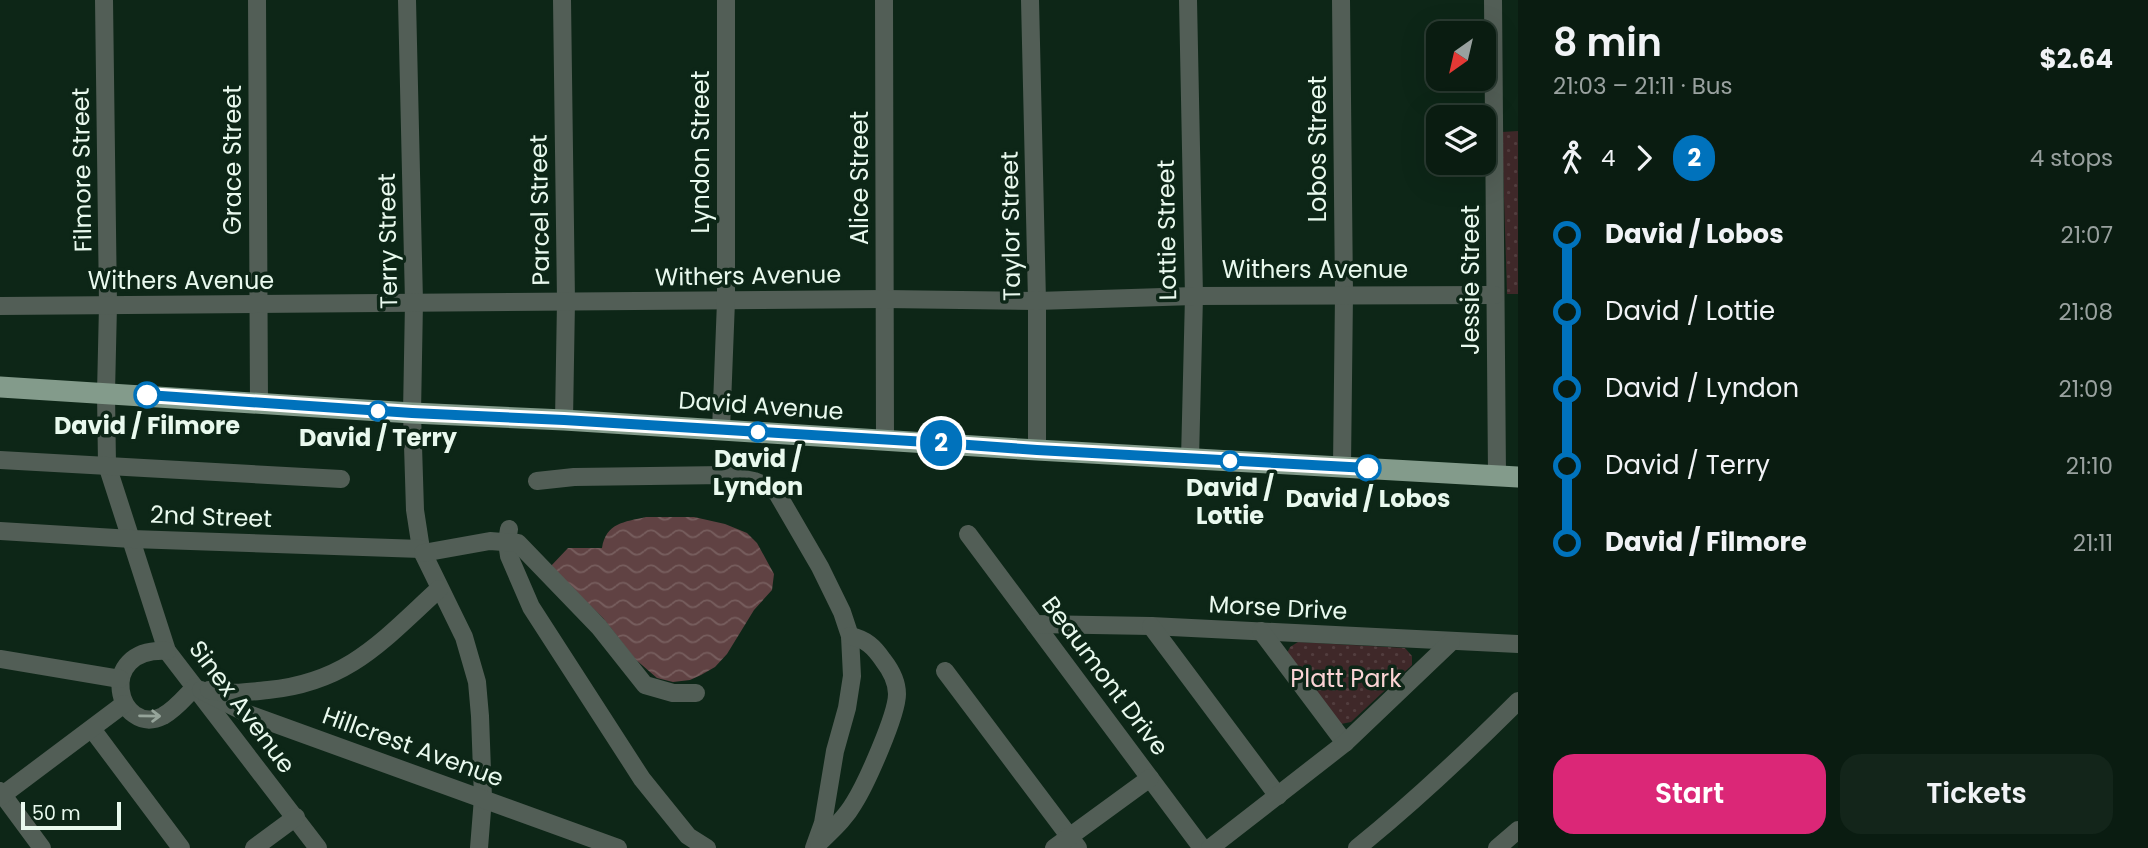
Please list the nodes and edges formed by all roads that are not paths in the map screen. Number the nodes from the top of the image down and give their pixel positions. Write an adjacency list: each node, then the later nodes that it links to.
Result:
1 (104, 0): 19 (street, Filmore Street)
2 (257, 0): 20 (street, Grace Street)
3 (407, 0): 18 (street, Terry Street)
4 (562, 0): 15 (street, Parcel Street)
5 (726, 0): 16 (street, Lyndon Street)
6 (884, 0): 14 (street, Alice Street)
7 (1030, 0): 17 (street, Taylor Street)
8 (1188, 0): 13 (street, Lottie Street)
9 (1341, 0): 11 (street, Lobos Street)
10 (1493, 0): 12 (street, Jessie Street)
11 (1344, 294): 12 (street, Withers Avenue); 13 (street, Withers Avenue); 33 (street, Lobos Street)
12 (1496, 295): 34 (street, Jessie Street)
13 (1194, 296): 17 (street, Withers Avenue); 30 (street, Lottie Street)
14 (885, 299): 16 (street, Withers Avenue); 17 (street, Withers Avenue); 28 (street, Alice Street)
15 (566, 301): 16 (street, Withers Avenue); 18 (street, Withers Avenue); 26 (street, Parcel Street)
16 (726, 301): 27 (street, Lyndon Street)
17 (1037, 301): 29 (street, Taylor Street)
18 (414, 303): 20 (street, Withers Avenue); 25 (street, Terry Street)
19 (108, 305): 20 (street, Withers Avenue); 21 (street, Withers Avenue); 23 (street, Filmore Street)
20 (259, 305): 24 (street, Grace Street)
21 (0, 306)
22 (0, 387): 23 (main road, David Avenue)
23 (106, 393): 24 (main road, David Avenue); 32 (street, Filmore Street)
24 (259, 403): 25 (main road, David Avenue)
25 (412, 413): 26 (main road, David Avenue); 41 (street, Terry Street)
26 (564, 420): 27 (main road, David Avenue)
27 (721, 430): 28 (main road, David Avenue)
28 (886, 440): 29 (main road, David Avenue)
29 (1037, 450): 30 (main road, David Avenue)
30 (1190, 459): 33 (main road, David Avenue)
31 (0, 460): 32 (street)
32 (107, 465): 35 (street); 40 (street, Sinex Avenue)
33 (1342, 466): 34 (main road, David Avenue)
34 (1507, 476)
35 (341, 479)
36 (537, 481): 46 (street)
37 (0, 531): 40 (street, 2nd Street)
38 (968, 534): 43 (street, Beaumont Drive)
39 (508, 535): 41 (street, 2nd Street); 54 (street); 72 (street)
40 (132, 539): 41 (street, 2nd Street); 49 (street, Sinex Avenue)
41 (422, 551): 42 (street, Terry Street)
42 (439, 589): 53 (street); 62 (street, Terry Street)
43 (1035, 624): 44 (street, Morse Drive); 59 (street, Beaumont Drive)
44 (1151, 626): 45 (street, Morse Drive); 61 (street)
45 (1261, 631): 47 (street, Morse Drive); 58 (street)
46 (850, 636): 73 (street); 73 (street)
47 (1451, 642): 48 (street, Morse Drive); 58 (street)
48 (1518, 645)
49 (167, 651): 52 (street); 53 (street, Sinex Avenue)
50 (0, 659): 52 (street)
51 (945, 671): 65 (street)
52 (120, 679): 56 (street)
53 (195, 687): 56 (street, one-way to 53); 62 (street, Hillcrest Avenue); 63 (street, Sinex Avenue)
54 (696, 693)
55 (1518, 701): 77 (street)
56 (124, 704): 57 (street)
57 (92, 729): 60 (street); 67 (street)
58 (1345, 743): 61 (street)
59 (1150, 778): 65 (street); 75 (street, Beaumont Drive)
60 (1, 794): 66 (street)
61 (1278, 796): 76 (street)
62 (483, 798): 70 (street, Terry Street); 71 (street, Hillcrest Avenue)
63 (296, 817): 68 (street); 69 (street, Sinex Avenue)
64 (1518, 830): 78 (street)
65 (1074, 842): 74 (street)
66 (42, 848)
67 (181, 848)
68 (254, 848)
69 (318, 848)
70 (480, 848)
71 (618, 848)
72 (707, 848)
73 (814, 848)
74 (1054, 848)
75 (1202, 848)
76 (1210, 848)
77 (1357, 848)
78 (1497, 848)

